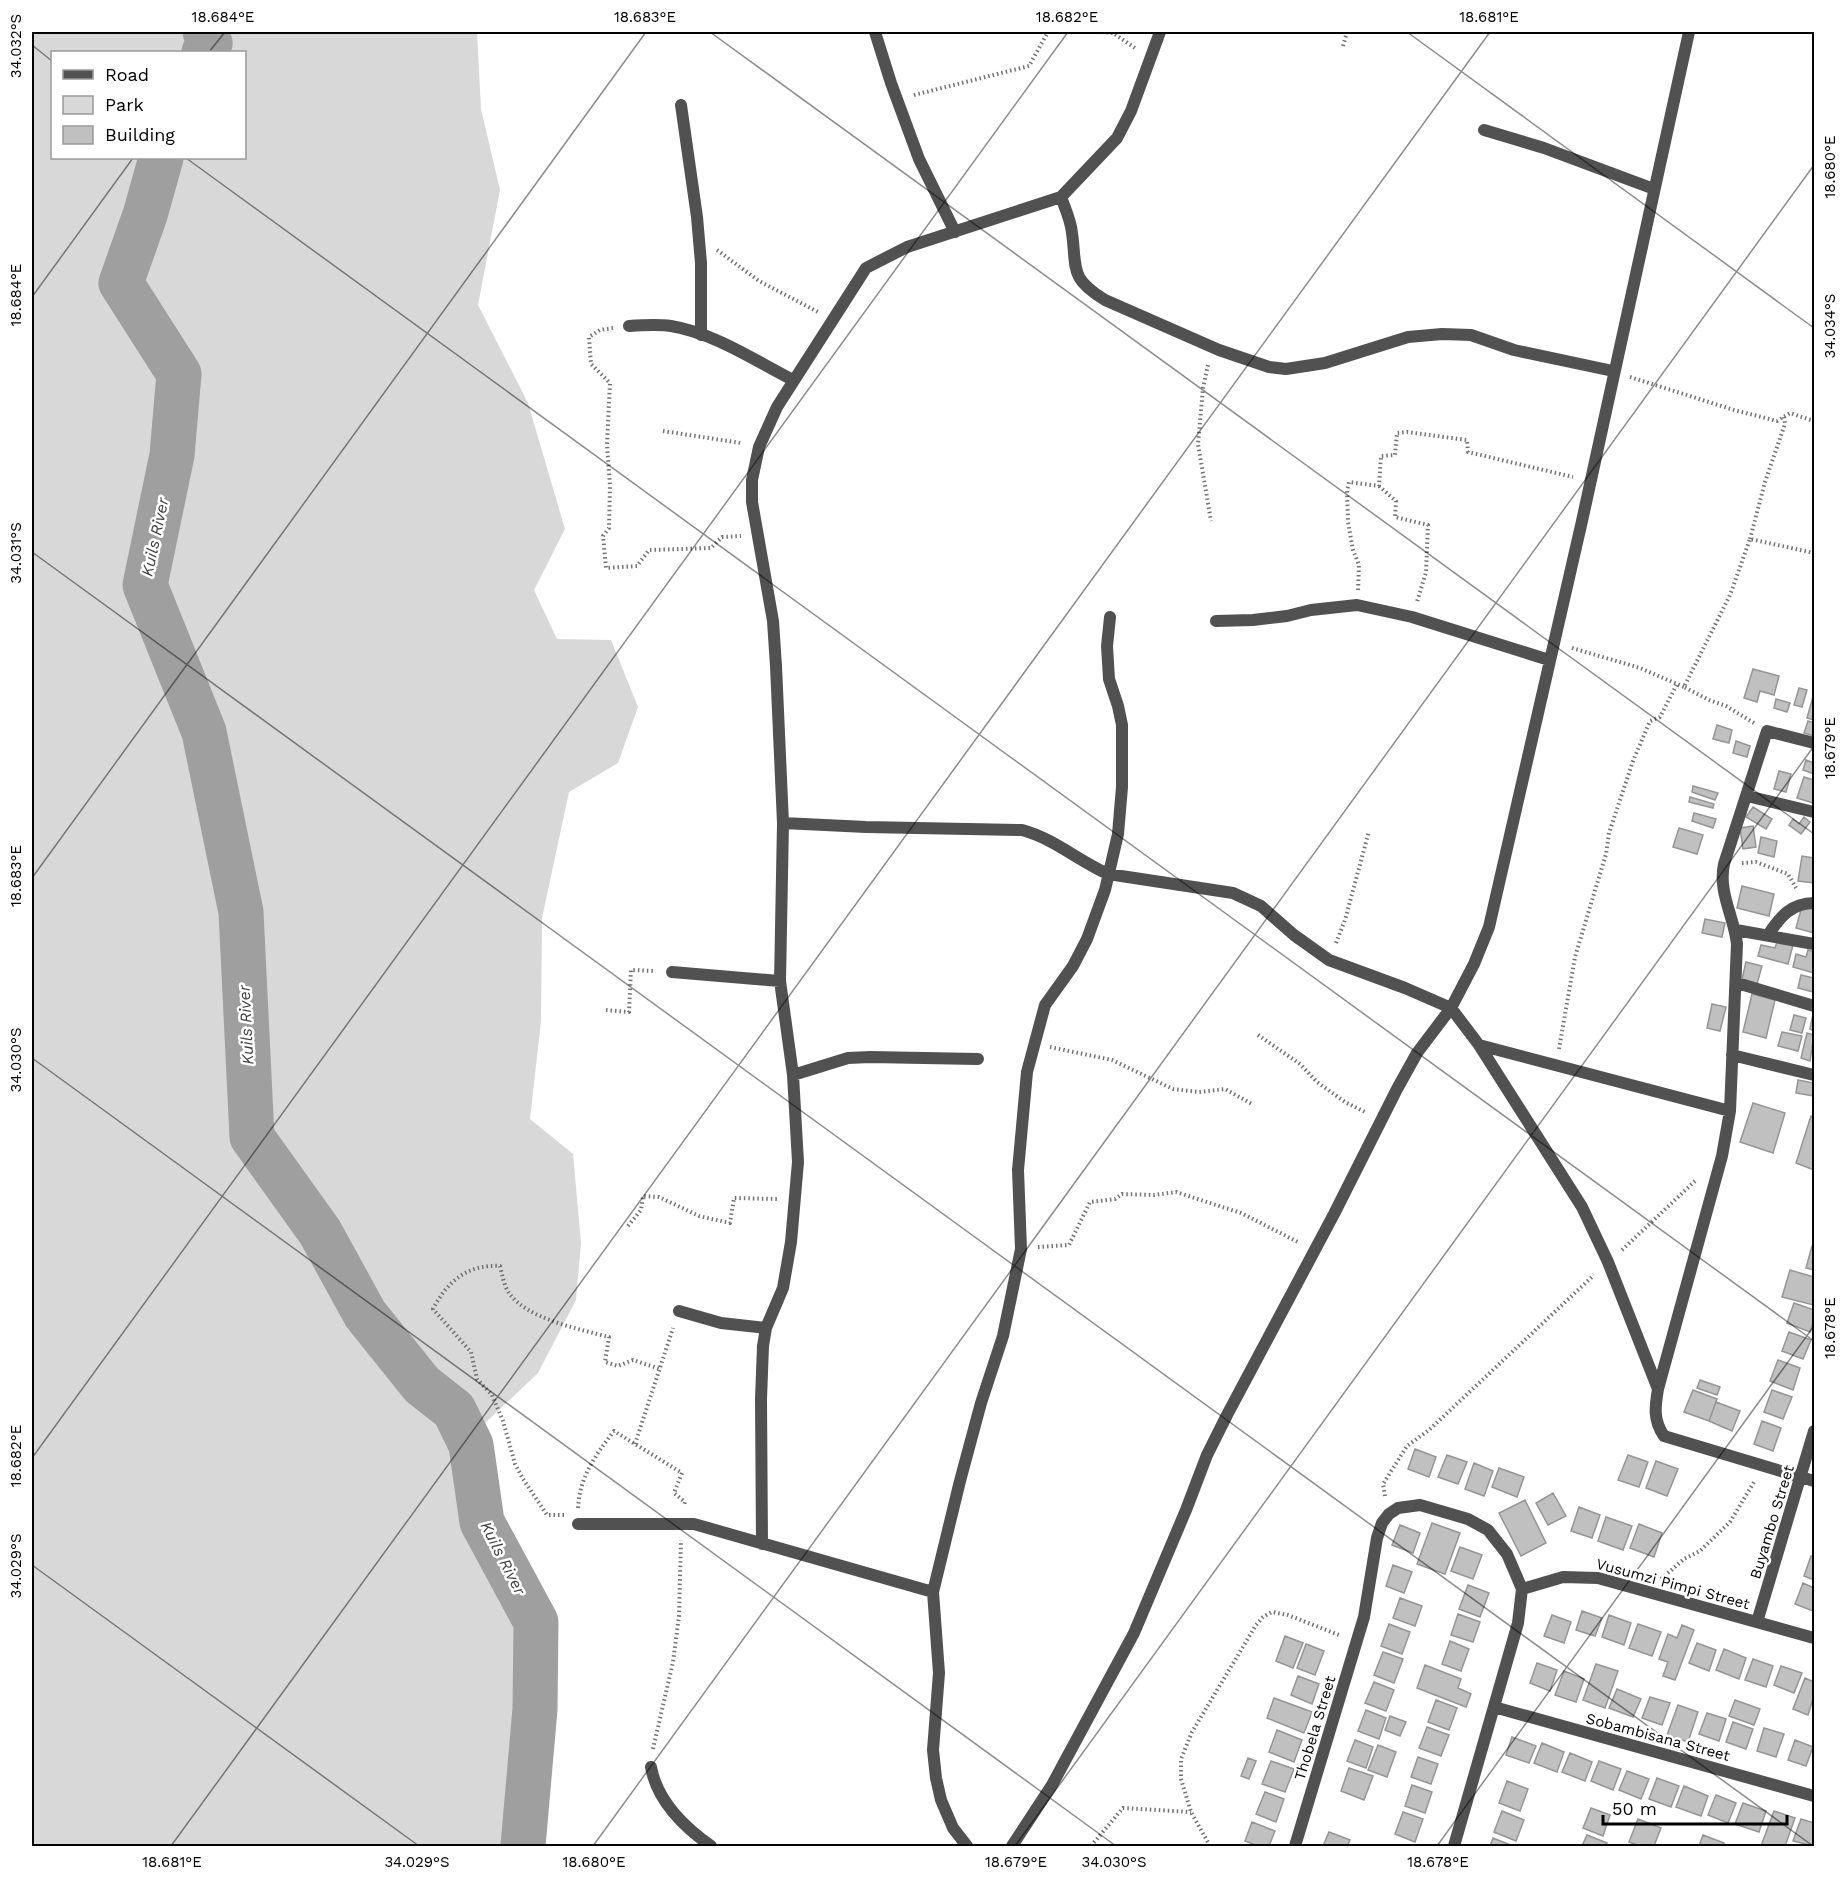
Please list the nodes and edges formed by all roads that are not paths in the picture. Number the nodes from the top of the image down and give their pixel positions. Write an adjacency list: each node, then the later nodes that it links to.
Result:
1 (875, 32): 8 (street)
2 (1160, 32): 7 (street)
3 (1689, 32): 6 (street)
4 (681, 105): 10 (street)
5 (1484, 130): 6 (street)
6 (1654, 189): 11 (street)
7 (1061, 197): 8 (street); 11 (street)
8 (955, 232): 12 (street)
9 (629, 326): 10 (street)
10 (701, 335): 12 (street)
11 (1613, 371): 15 (street)
12 (793, 380): 19 (street)
13 (1110, 617): 20 (street)
14 (1216, 621): 15 (street)
15 (1549, 660): 29 (street)
16 (1815, 743): 17 (street)
17 (1747, 796): 18 (street); 22 (street)
18 (1815, 812)
19 (783, 823): 20 (street); 26 (street)
20 (1108, 874): 29 (street); 45 (street)
21 (1811, 903): 23 (street)
22 (1736, 930): 23 (street); 27 (street)
23 (1768, 935): 24 (street)
24 (1815, 944)
25 (672, 972): 26 (street)
26 (780, 981): 33 (street)
27 (1737, 983): 28 (street); 31 (street)
28 (1815, 1006)
29 (1451, 1008): 30 (street); 53 (street)
30 (1479, 1045): 35 (street); 38 (street)
31 (1732, 1055): 34 (street); 35 (street)
32 (978, 1059): 33 (street)
33 (793, 1076): 37 (street)
34 (1815, 1076)
35 (1730, 1111): 38 (street)
36 (679, 1311): 37 (street)
37 (766, 1328): 43 (street)
38 (1658, 1389): 40 (street)
39 (1815, 1431): 40 (street, Buyambo Street)
40 (1801, 1477): 41 (street); 46 (street, Buyambo Street)
41 (1815, 1480)
42 (578, 1524): 43 (street)
43 (762, 1544): 45 (street)
44 (1522, 1589): 46 (street, Vusumzi Pimpi Street); 48 (street); 54 (street, Thobela Street)
45 (933, 1592): 52 (street)
46 (1757, 1622): 47 (street, Vusumzi Pimpi Street)
47 (1815, 1638)
48 (1494, 1707): 50 (street, Sobambisana Street); 55 (street)
49 (651, 1767): 51 (street)
50 (1815, 1796)
51 (711, 1846)
52 (967, 1846)
53 (1012, 1846)
54 (1295, 1846)
55 (1454, 1846)

